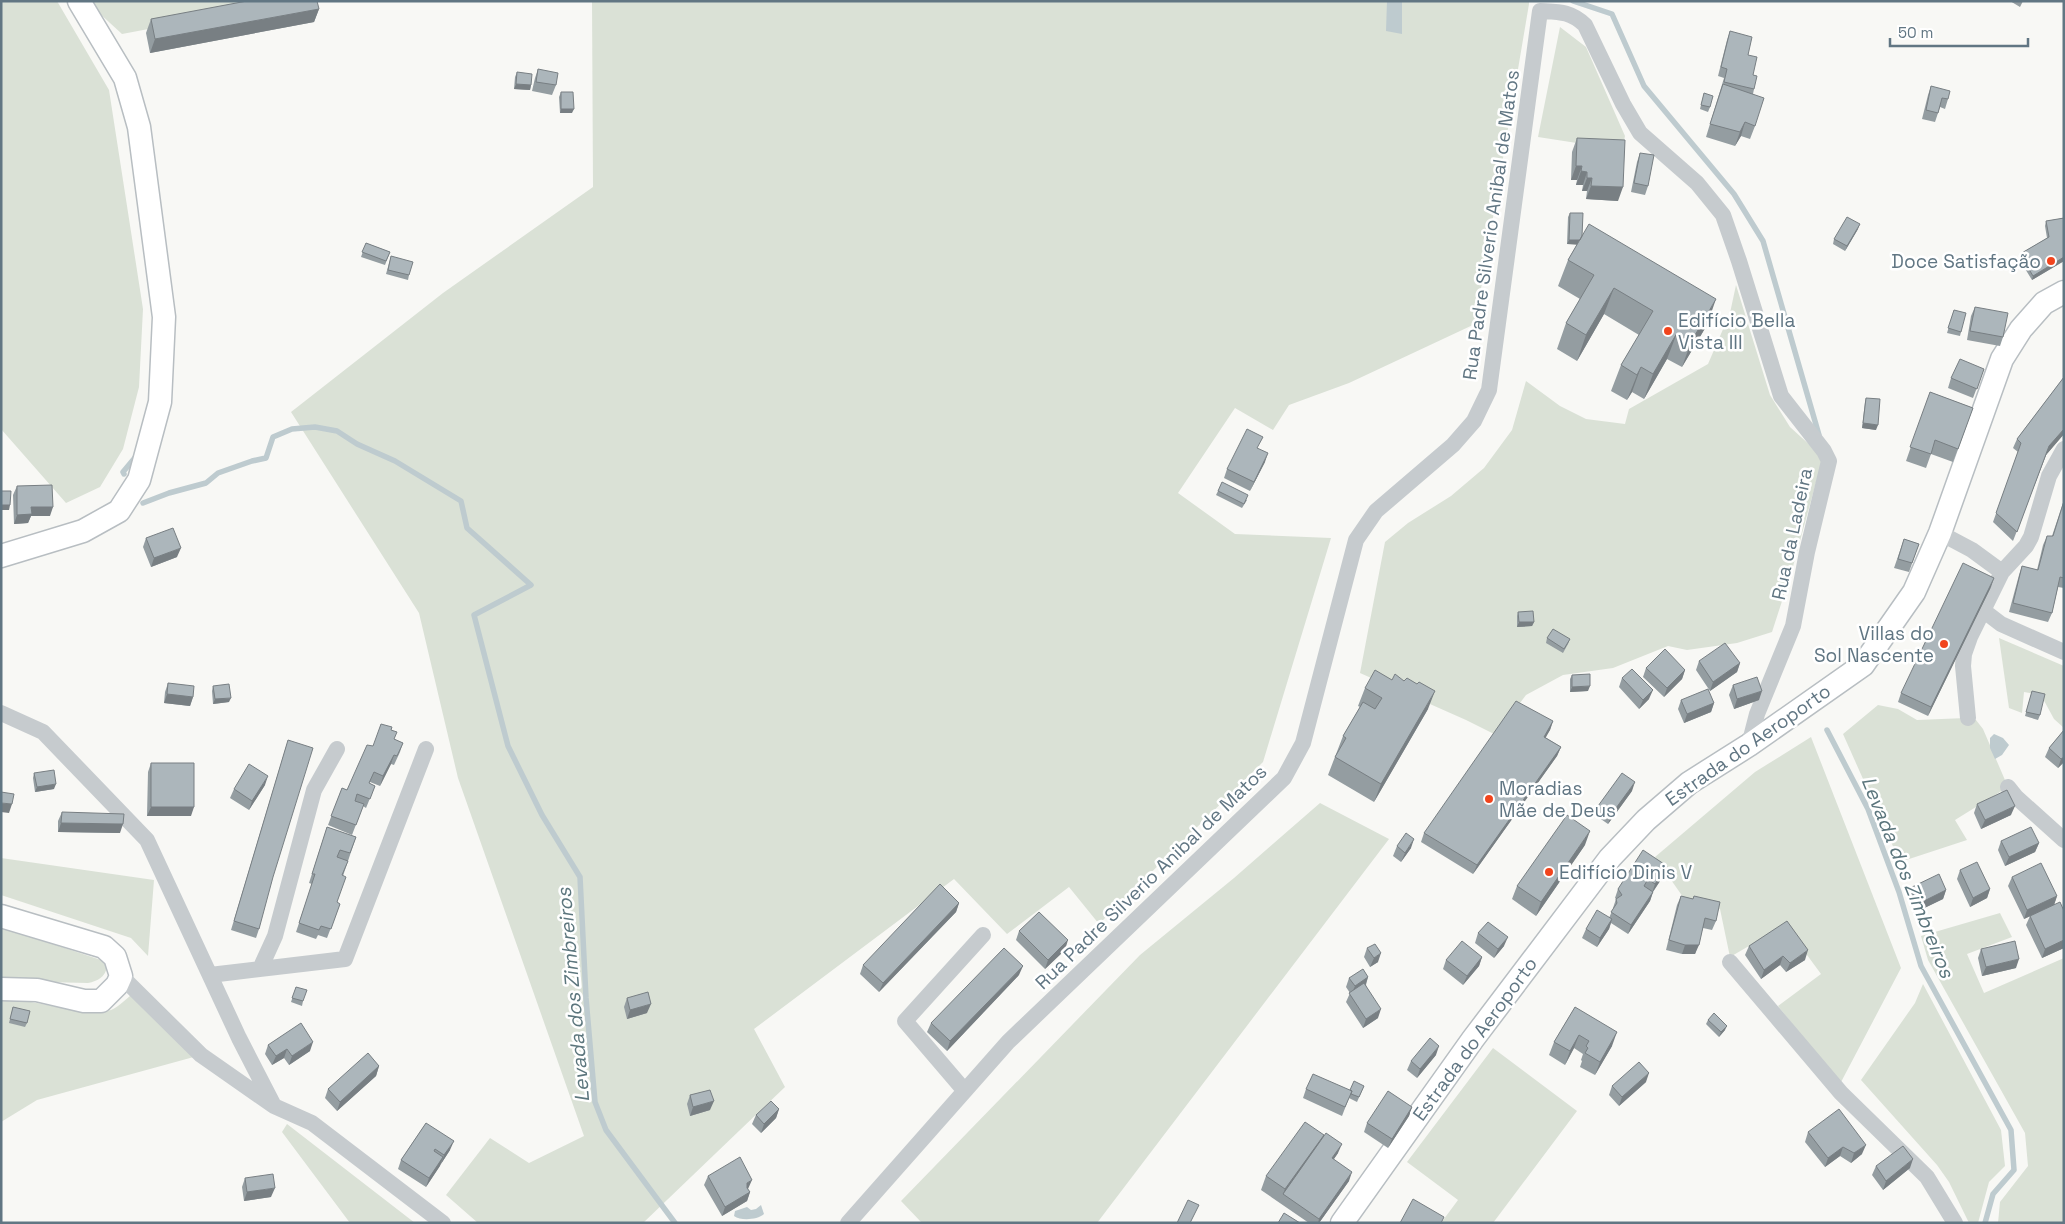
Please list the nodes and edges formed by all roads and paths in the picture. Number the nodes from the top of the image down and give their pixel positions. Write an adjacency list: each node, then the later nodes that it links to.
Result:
1 (79, 1): 6 (main road)
2 (1540, 11): 12 (street, Rua da Ladeira); 24 (street, Rua Padre Silverio Anibal de Matos)
3 (2064, 292): 5 (main road, Estrada do Aeroporto)
4 (2064, 449): 7 (street)
5 (1940, 533): 7 (street); 12 (main road, Estrada do Aeroporto)
6 (1, 556)
7 (2002, 572): 8 (street)
8 (1984, 611): 9 (street); 11 (street)
9 (2064, 652)
10 (1, 713): 21 (street)
11 (1968, 718)
12 (1749, 745): 28 (main road, Estrada do Aeroporto)
13 (337, 749): 20 (street)
14 (426, 749): 20 (street)
15 (2008, 787): 16 (street)
16 (2064, 840)
17 (1, 916): 22 (main road)
18 (983, 935): 24 (street)
19 (1730, 962): 29 (street)
20 (260, 969): 21 (street)
21 (210, 975): 25 (street)
22 (121, 976): 23 (main road); 25 (street)
23 (1, 989)
24 (964, 1090): 27 (street, Rua Padre Silverio Anibal de Matos)
25 (274, 1106): 26 (street)
26 (443, 1223)
27 (848, 1223)
28 (1342, 1223)
29 (1955, 1223)

